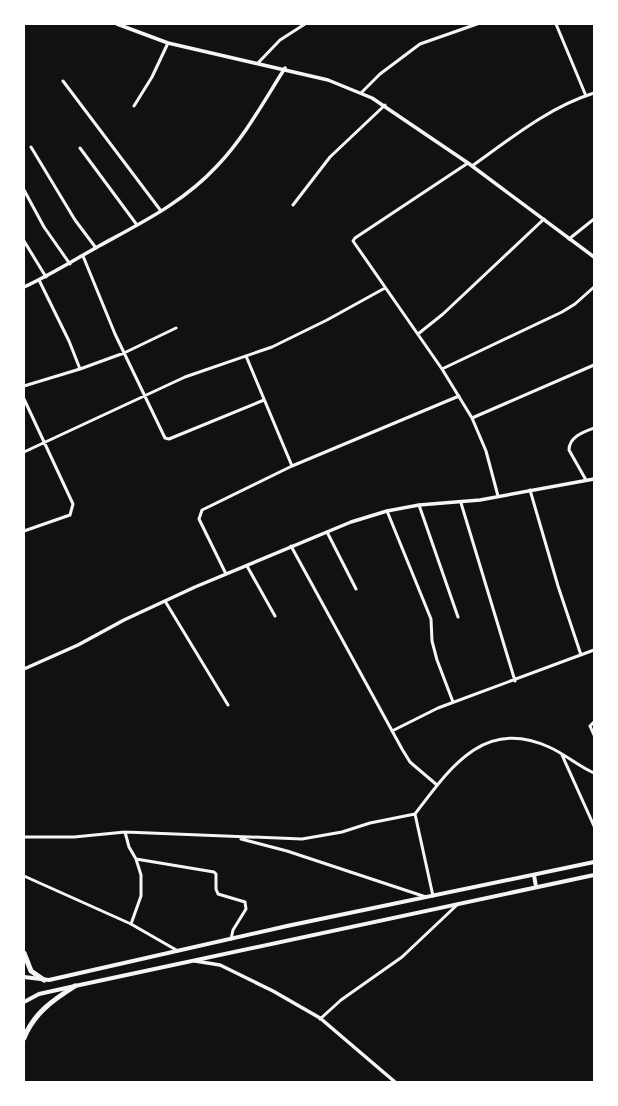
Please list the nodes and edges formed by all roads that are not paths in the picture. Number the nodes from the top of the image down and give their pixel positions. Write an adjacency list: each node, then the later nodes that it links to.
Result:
1 (117, 24): 5 (street)
2 (305, 24): 6 (street)
3 (477, 24): 9 (street)
4 (556, 24): 11 (street)
5 (168, 43): 6 (street); 13 (street)
6 (258, 63): 7 (street)
7 (285, 68): 9 (street); 20 (street)
8 (63, 81): 20 (street)
9 (361, 93): 12 (street)
10 (594, 93): 11 (street)
11 (586, 96): 17 (street)
12 (385, 105): 16 (street); 19 (street)
13 (134, 106)
14 (31, 147): 26 (street)
15 (80, 148): 23 (street)
16 (468, 163): 17 (street); 34 (street)
17 (472, 166): 21 (street)
18 (24, 190): 29 (street)
19 (293, 205)
20 (161, 211): 23 (street)
21 (544, 219): 24 (street); 36 (street)
22 (594, 219): 24 (street)
23 (137, 225): 26 (street)
24 (569, 239): 28 (street)
25 (24, 241): 30 (street)
26 (96, 248): 27 (street)
27 (83, 256): 29 (street); 37 (street)
28 (594, 257)
29 (70, 264): 30 (street)
30 (46, 276): 31 (street)
31 (39, 280): 32 (street); 40 (street)
32 (24, 287)
33 (594, 287): 41 (street)
34 (385, 288): 36 (street); 38 (street)
35 (176, 328): 37 (street)
36 (418, 334): 41 (street)
37 (124, 353): 40 (street); 43 (street)
38 (246, 356): 43 (street); 46 (street)
39 (594, 365): 47 (street)
40 (80, 369): 42 (street)
41 (442, 369): 44 (street)
42 (24, 386)
43 (145, 396): 46 (street); 49 (street)
44 (459, 396): 47 (street); 51 (street)
45 (24, 399): 49 (street)
46 (264, 400): 51 (street)
47 (472, 418): 55 (street)
48 (594, 428): 53 (street)
49 (44, 441): 50 (street); 59 (street)
50 (24, 452)
51 (292, 466): 63 (street)
52 (594, 479): 53 (street)
53 (586, 480): 54 (street)
54 (530, 490): 55 (street); 69 (street)
55 (498, 496): 56 (street)
56 (461, 503): 57 (street); 71 (street)
57 (419, 505): 58 (street); 67 (street)
58 (387, 511): 60 (street); 72 (street)
59 (24, 531)
60 (327, 532): 61 (street); 64 (street)
61 (291, 546): 62 (street); 75 (street)
62 (247, 566): 63 (street); 66 (street)
63 (226, 574): 65 (street)
64 (356, 588)
65 (165, 601): 70 (street); 73 (street)
66 (275, 616)
67 (458, 617)
68 (594, 650): 69 (street)
69 (581, 655): 71 (street)
70 (24, 670)
71 (515, 681): 72 (street)
72 (453, 702): 75 (street)
73 (228, 705)
74 (594, 722): 76 (street)
75 (392, 731): 79 (street)
76 (594, 735)
77 (562, 754): 78 (street); 79 (street); 81 (street)
78 (594, 773)
79 (437, 785): 80 (street)
80 (415, 814): 84 (street); 91 (street)
81 (594, 826)
82 (125, 832): 83 (street); 84 (street); 85 (street)
83 (24, 837)
84 (240, 838): 92 (street)
85 (136, 860): 94 (street); 95 (street)
86 (594, 862): 87 (main road)
87 (534, 875): 90 (main road); 91 (main road)
88 (594, 875): 90 (main road)
89 (24, 876): 94 (street)
90 (536, 887): 93 (main road)
91 (434, 896): 92 (main road)
92 (427, 897): 95 (main road)
93 (459, 903): 98 (main road); 104 (street)
94 (131, 924): 96 (street)
95 (231, 939): 96 (main road)
96 (178, 951): 101 (main road)
97 (24, 952): 99 (highway); 101 (highway)
98 (191, 961): 102 (main road); 104 (street)
99 (24, 968)
100 (24, 977): 101 (main road)
101 (44, 980)
102 (75, 986): 103 (main road); 105 (highway)
103 (24, 1002)
104 (320, 1019): 106 (street)
105 (24, 1038)
106 (395, 1082)

